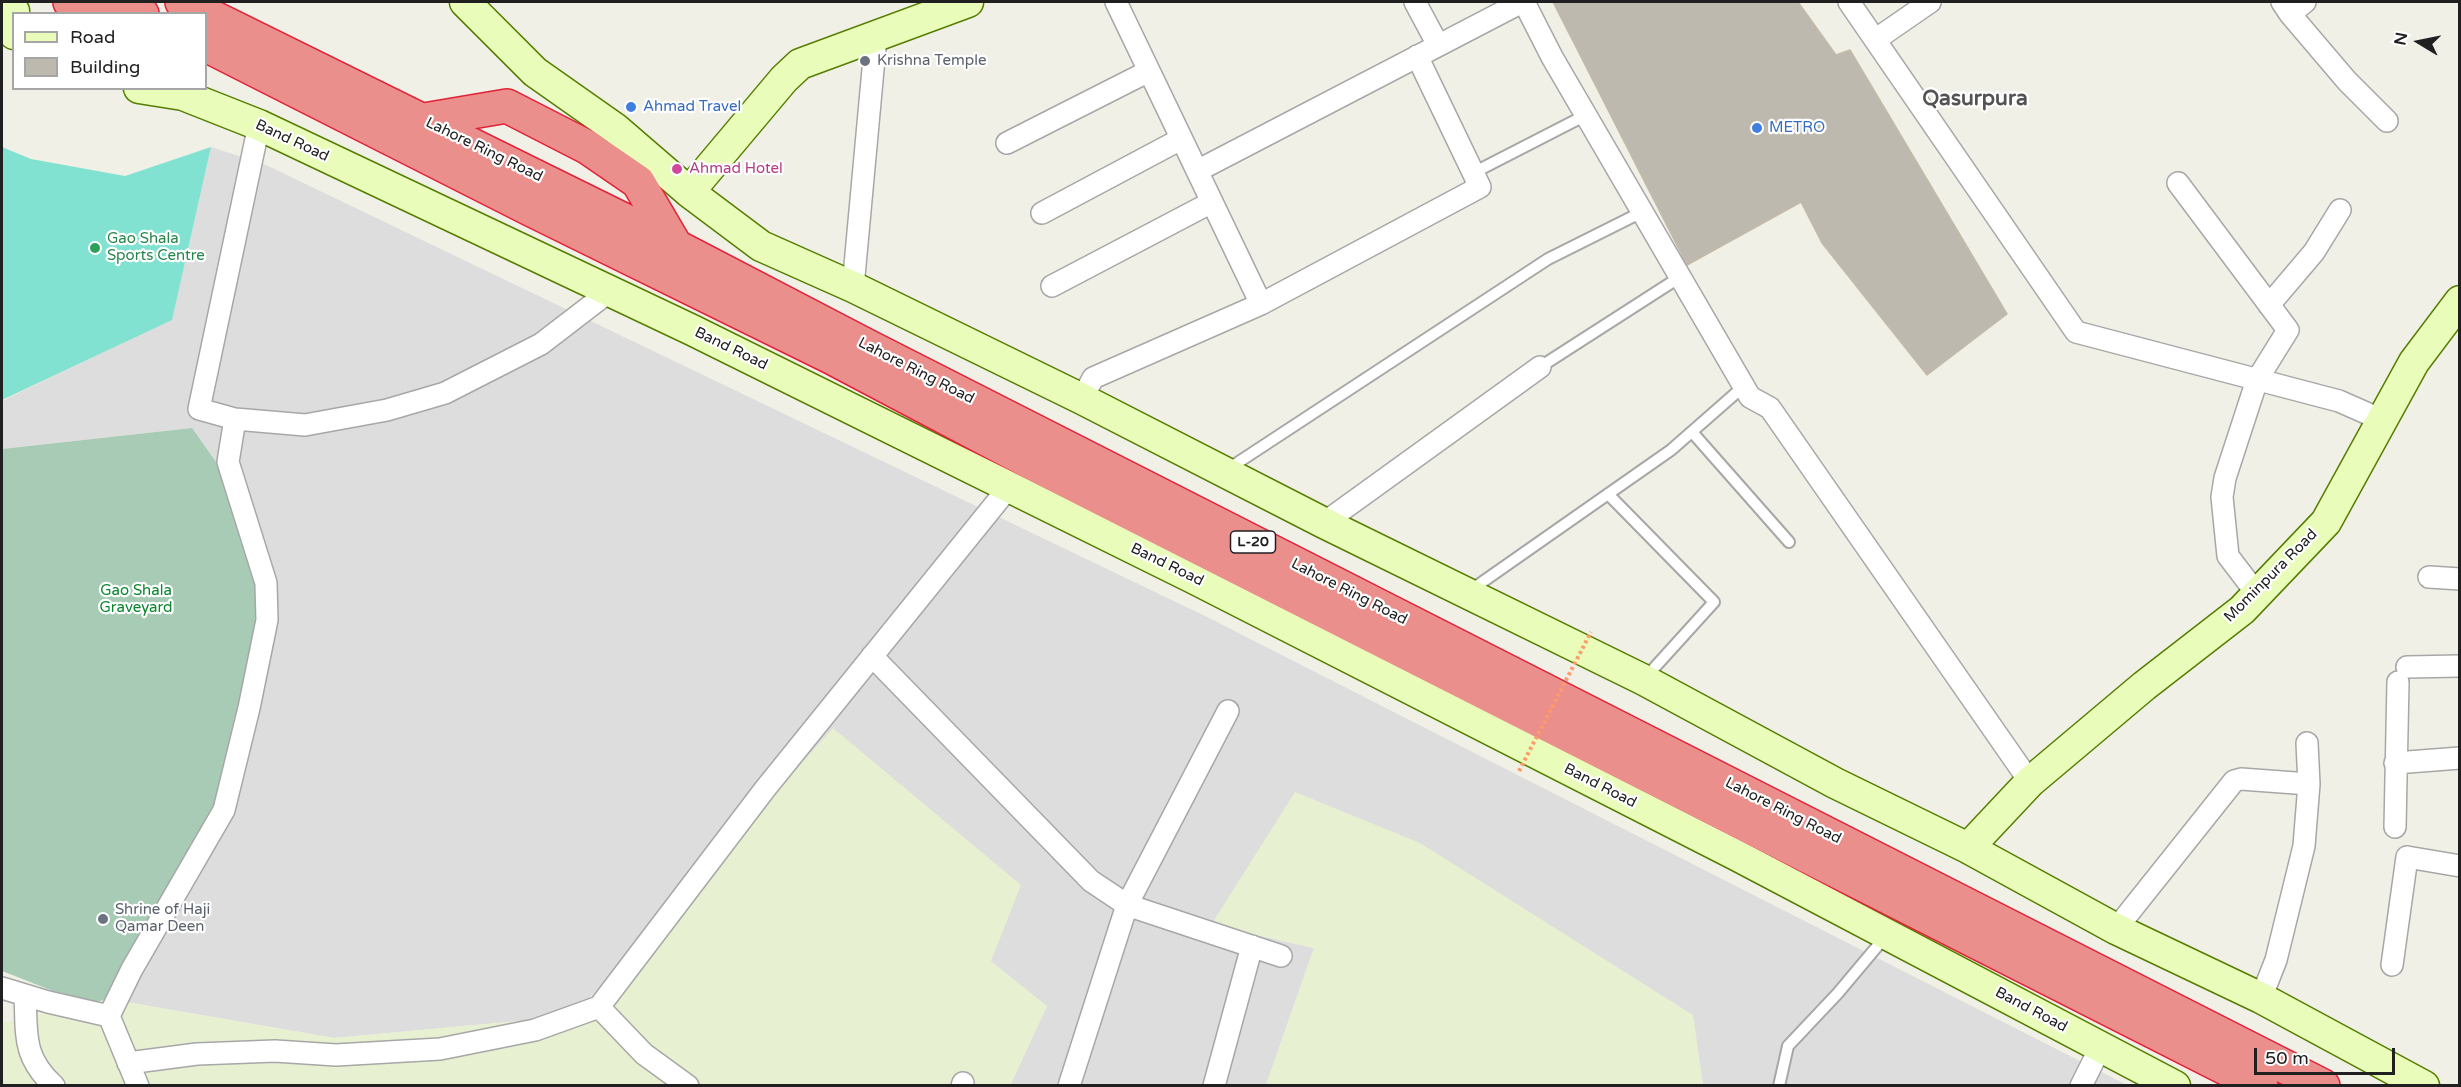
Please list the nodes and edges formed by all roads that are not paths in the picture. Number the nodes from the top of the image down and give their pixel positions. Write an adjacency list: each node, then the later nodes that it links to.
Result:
1 (70, 2): 12 (highway)
2 (119, 2): 13 (highway)
3 (182, 2): 14 (highway, Lahore Ring Road / L-20)
4 (465, 2): 23 (main road)
5 (968, 2): 16 (main road)
6 (1116, 2): 22 (street)
7 (1415, 2): 18 (street)
8 (1523, 2): 18 (street); 26 (street)
9 (1849, 2): 17 (street)
10 (1930, 2): 17 (street)
11 (2292, 6): 28 (street)
12 (90, 12)
13 (138, 12)
14 (203, 12)
15 (207, 14): 27 (highway, Lahore Ring Road / L-20)
16 (876, 37): 36 (main road); 45 (street)
17 (1875, 40): 51 (street)
18 (1438, 45): 20 (street)
19 (207, 46): 38 (highway, Lahore Ring Road / L-20)
20 (1417, 56): 32 (street); 33 (street)
21 (207, 71): 34 (highway)
22 (1149, 71): 30 (street); 31 (street)
23 (535, 72): 25 (main road); 36 (main road)
24 (152, 90): 29 (main road, Band Road)
25 (507, 106): 27 (highway); 42 (highway)
26 (1586, 116): 33 (lane); 40 (street)
27 (424, 120): 42 (highway, Lahore Ring Road / L-20)
28 (2387, 121)
29 (259, 125): 34 (main road, Band Road); 54 (street)
30 (1181, 139): 32 (street); 41 (street)
31 (1007, 143)
32 (1197, 171): 37 (street)
33 (1473, 173): 48 (street)
34 (399, 178): 38 (highway); 46 (main road, Band Road)
35 (2178, 183): 49 (street)
36 (689, 192): 45 (main road)
37 (1212, 201): 44 (street); 48 (street)
38 (530, 209): 99 (highway, Lahore Ring Road / L-20)
39 (2340, 210): 49 (street)
40 (1642, 212): 43 (street); 57 (lane)
41 (1042, 213)
42 (675, 245): 100 (highway, Lahore Ring Road / L-20)
43 (1680, 277): 50 (lane); 52 (street)
44 (1052, 286)
45 (853, 287): 53 (main road)
46 (610, 291): 54 (street); 58 (main road, Band Road)
47 (2460, 301): 55 (main road, Mominpura Road)
48 (1261, 304): 53 (street)
49 (2269, 305): 51 (street)
50 (1540, 367): 60 (street)
51 (2257, 380): 55 (street); 65 (street)
52 (1744, 386): 56 (lane); 73 (street)
53 (1082, 399): 57 (main road)
54 (235, 419): 88 (street)
55 (2382, 420): 65 (main road, Mominpura Road)
56 (1692, 432): 59 (lane); 61 (lane)
57 (1225, 471): 60 (main road)
58 (1009, 487): 66 (street); 80 (main road, Band Road)
59 (1608, 494): 64 (lane); 68 (lane)
60 (1324, 523): 64 (main road)
61 (1789, 542)
62 (2429, 577): 63 (street)
63 (2460, 579)
64 (1468, 592): 68 (main road)
65 (2257, 594): 73 (main road, Mominpura Road)
66 (872, 656): 78 (street); 87 (street)
67 (2460, 666): 72 (street)
68 (1644, 680): 76 (main road)
69 (1228, 711): 78 (street)
70 (2307, 743): 74 (street)
71 (2460, 758): 72 (street)
72 (2395, 763): 75 (street)
73 (2030, 782): 76 (main road, Mominpura Road)
74 (2309, 784): 79 (street); 86 (street)
75 (2395, 827)
76 (1968, 848): 79 (main road)
77 (2460, 866): 83 (street)
78 (1127, 905): 81 (street); 94 (street)
79 (2116, 929): 86 (main road)
80 (1888, 935): 89 (main road, Band Road); 96 (lane)
81 (1252, 946): 82 (street); 95 (street)
82 (1281, 956)
83 (2392, 965)
84 (2, 988): 85 (street)
85 (25, 995): 88 (street); 91 (street)
86 (2261, 998): 101 (main road)
87 (599, 1007): 90 (street); 93 (street)
88 (109, 1016): 90 (street)
89 (2101, 1046): 97 (street); 98 (main road, Band Road)
90 (128, 1062): 92 (street)
91 (54, 1086)
92 (138, 1086)
93 (688, 1086)
94 (1069, 1086)
95 (1214, 1086)
96 (1779, 1086)
97 (2081, 1086)
98 (2175, 1086)
99 (2261, 1086)
100 (2324, 1086)
101 (2424, 1086)

